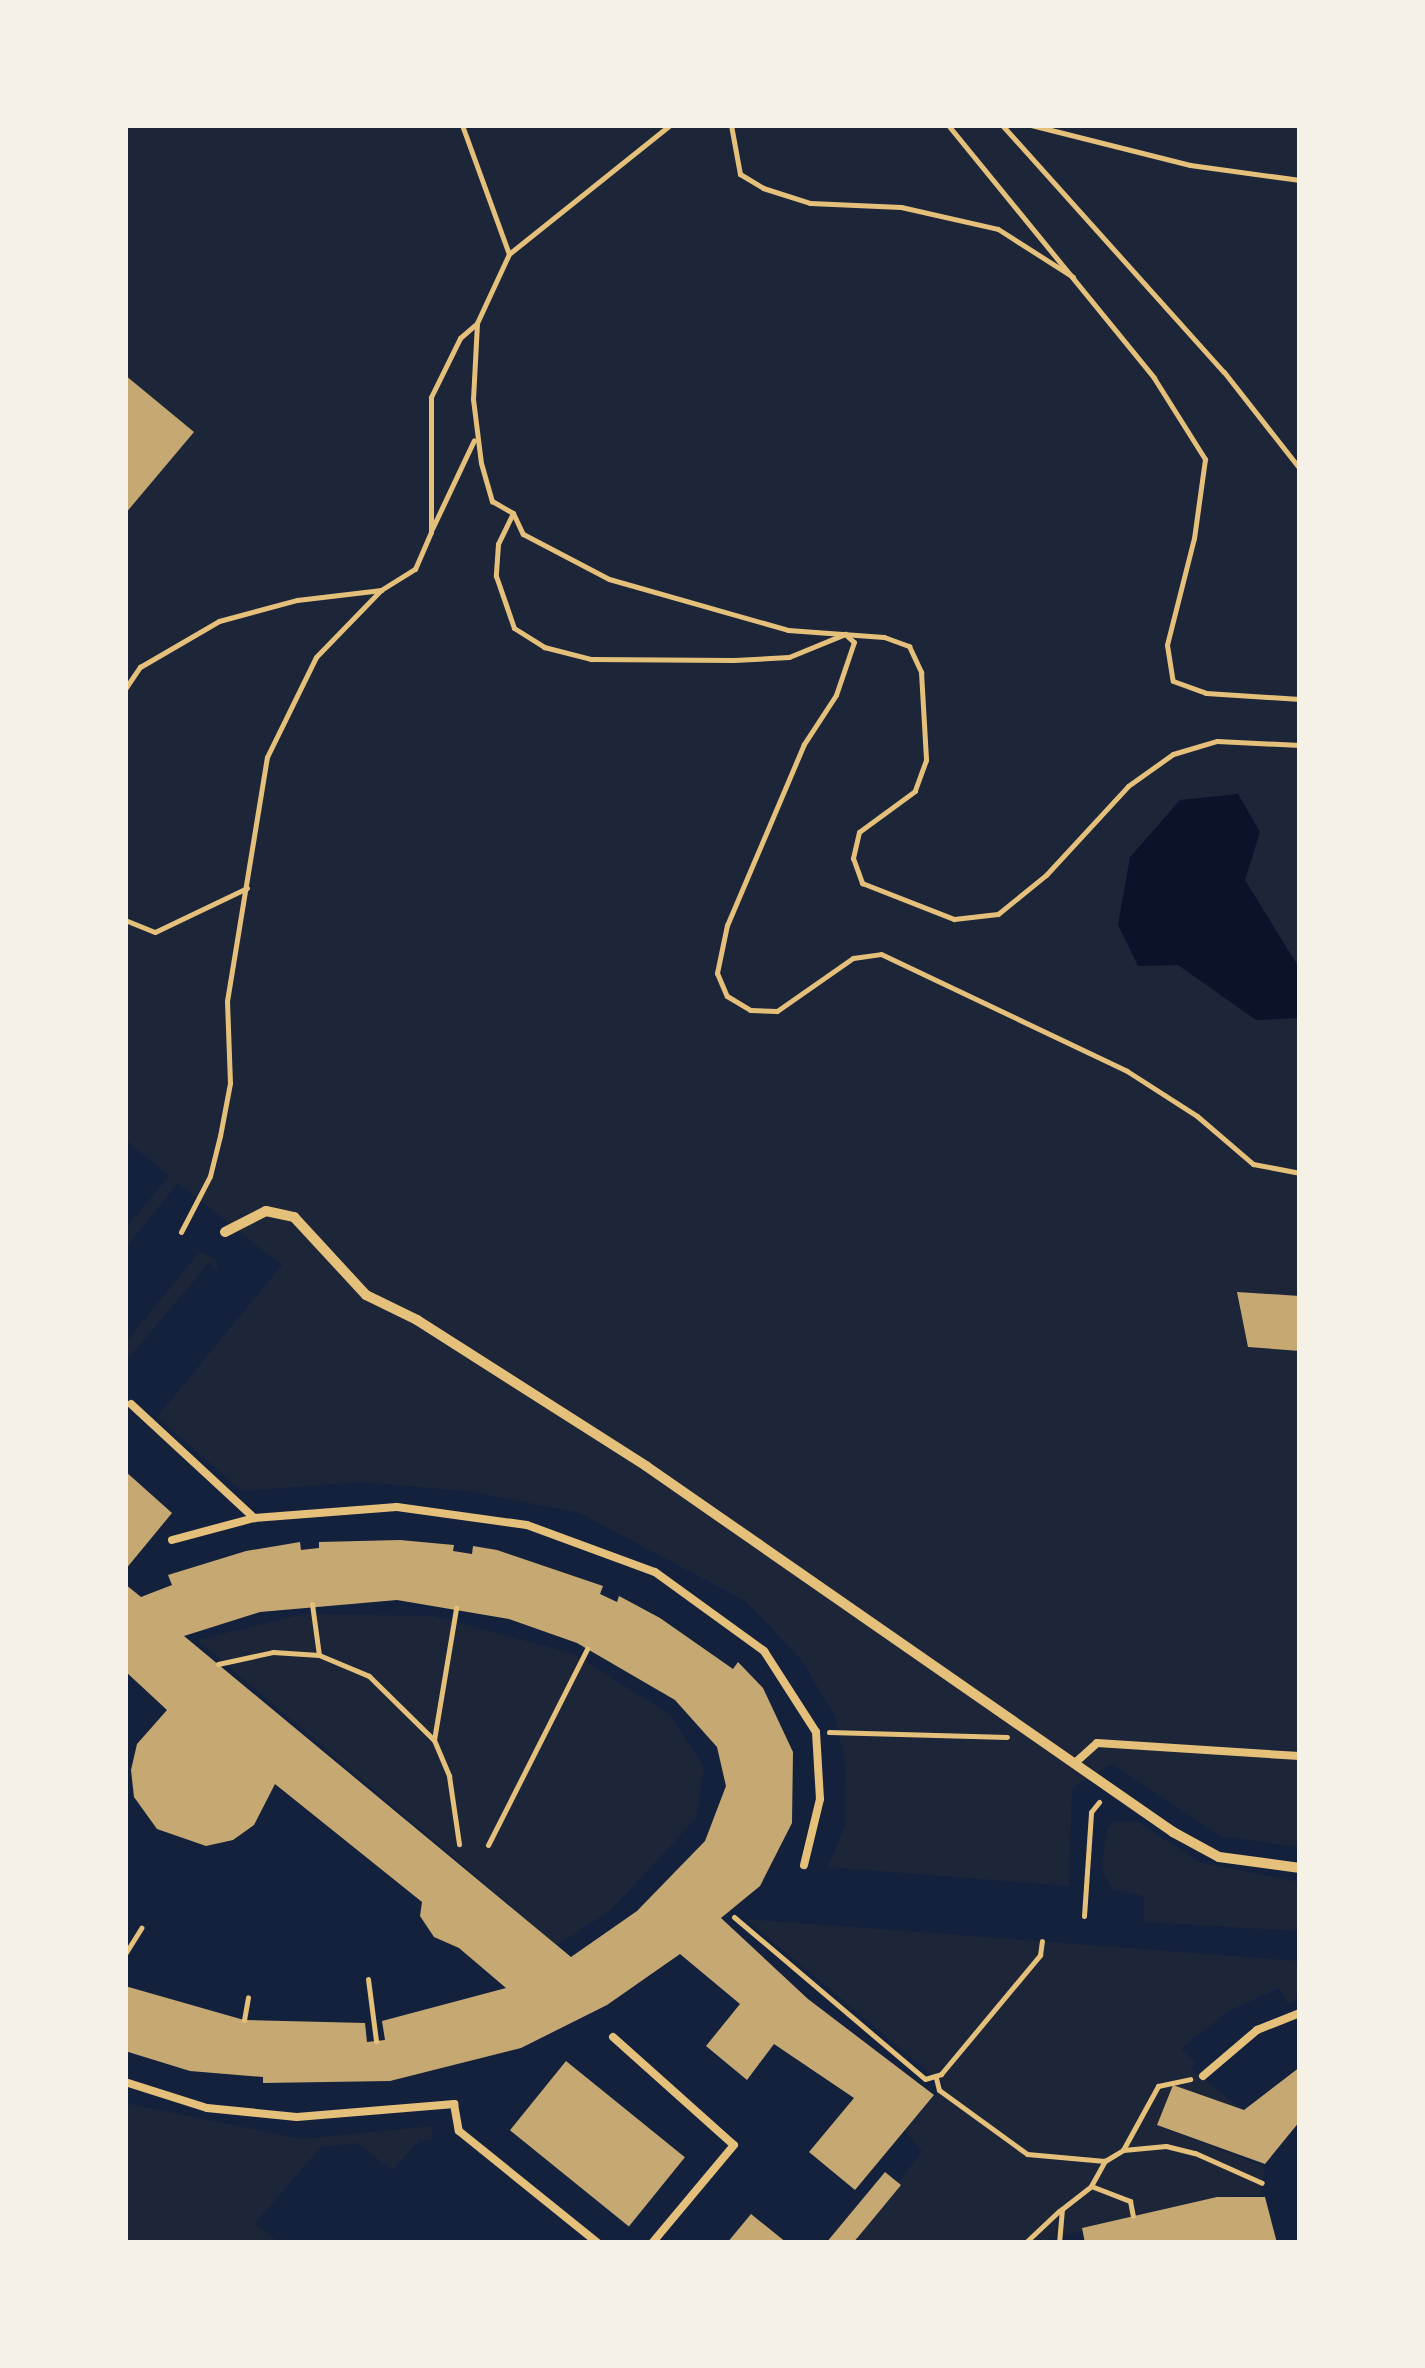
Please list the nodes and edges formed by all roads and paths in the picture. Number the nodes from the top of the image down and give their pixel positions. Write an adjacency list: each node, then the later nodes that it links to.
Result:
1 (462, 125): 8 (path)
2 (670, 125): 8 (path)
3 (730, 125): 9 (path)
4 (948, 125): 9 (path)
5 (1002, 125): 12 (path)
6 (1032, 125): 7 (path)
7 (1300, 180)
8 (509, 254): 10 (path)
9 (1077, 280): 18 (path)
10 (478, 323): 11 (path); 14 (path)
11 (475, 436): 13 (path); 14 (path)
12 (1300, 470)
13 (513, 513): 16 (path); 16 (path)
14 (431, 532): 15 (path)
15 (381, 590): 17 (path); 20 (path)
16 (845, 634): 19 (path); 22 (path)
17 (125, 689)
18 (1300, 700)
19 (1300, 745)
20 (247, 888): 21 (path); 23 (path)
21 (125, 920)
22 (1300, 1173)
23 (181, 1232)
24 (224, 1232): 37 (street)
25 (131, 1404): 26 (lane)
26 (254, 1518): 27 (lane); 33 (lane)
27 (172, 1540)
28 (312, 1604): 31 (path)
29 (456, 1608): 34 (path)
30 (588, 1649): 40 (path)
31 (319, 1655): 32 (path); 34 (path)
32 (218, 1664)
33 (816, 1732): 35 (path); 41 (lane)
34 (434, 1740): 39 (path)
35 (1022, 1744)
36 (1300, 1756): 37 (lane)
37 (1076, 1762): 38 (street)
38 (1111, 1788): 42 (street); 43 (path)
39 (459, 1844)
40 (488, 1845)
41 (804, 1865)
42 (1300, 1868)
43 (1084, 1916)
44 (734, 1918): 55 (path)
45 (142, 1928): 47 (path)
46 (1042, 1942): 55 (path)
47 (125, 1954)
48 (368, 1979): 53 (path)
49 (248, 1997): 51 (path)
50 (1300, 2013): 54 (lane)
51 (244, 2020)
52 (613, 2037): 64 (lane)
53 (376, 2041)
54 (1203, 2076): 57 (path)
55 (936, 2078): 58 (path)
56 (125, 2082): 63 (lane)
57 (1123, 2150): 58 (path); 59 (path)
58 (1106, 2161): 60 (path)
59 (1262, 2184)
60 (1091, 2186): 61 (path); 62 (path)
61 (1062, 2210): 65 (path); 66 (path)
62 (1133, 2216)
63 (598, 2243)
64 (652, 2243)
65 (1025, 2243)
66 (1059, 2243)

